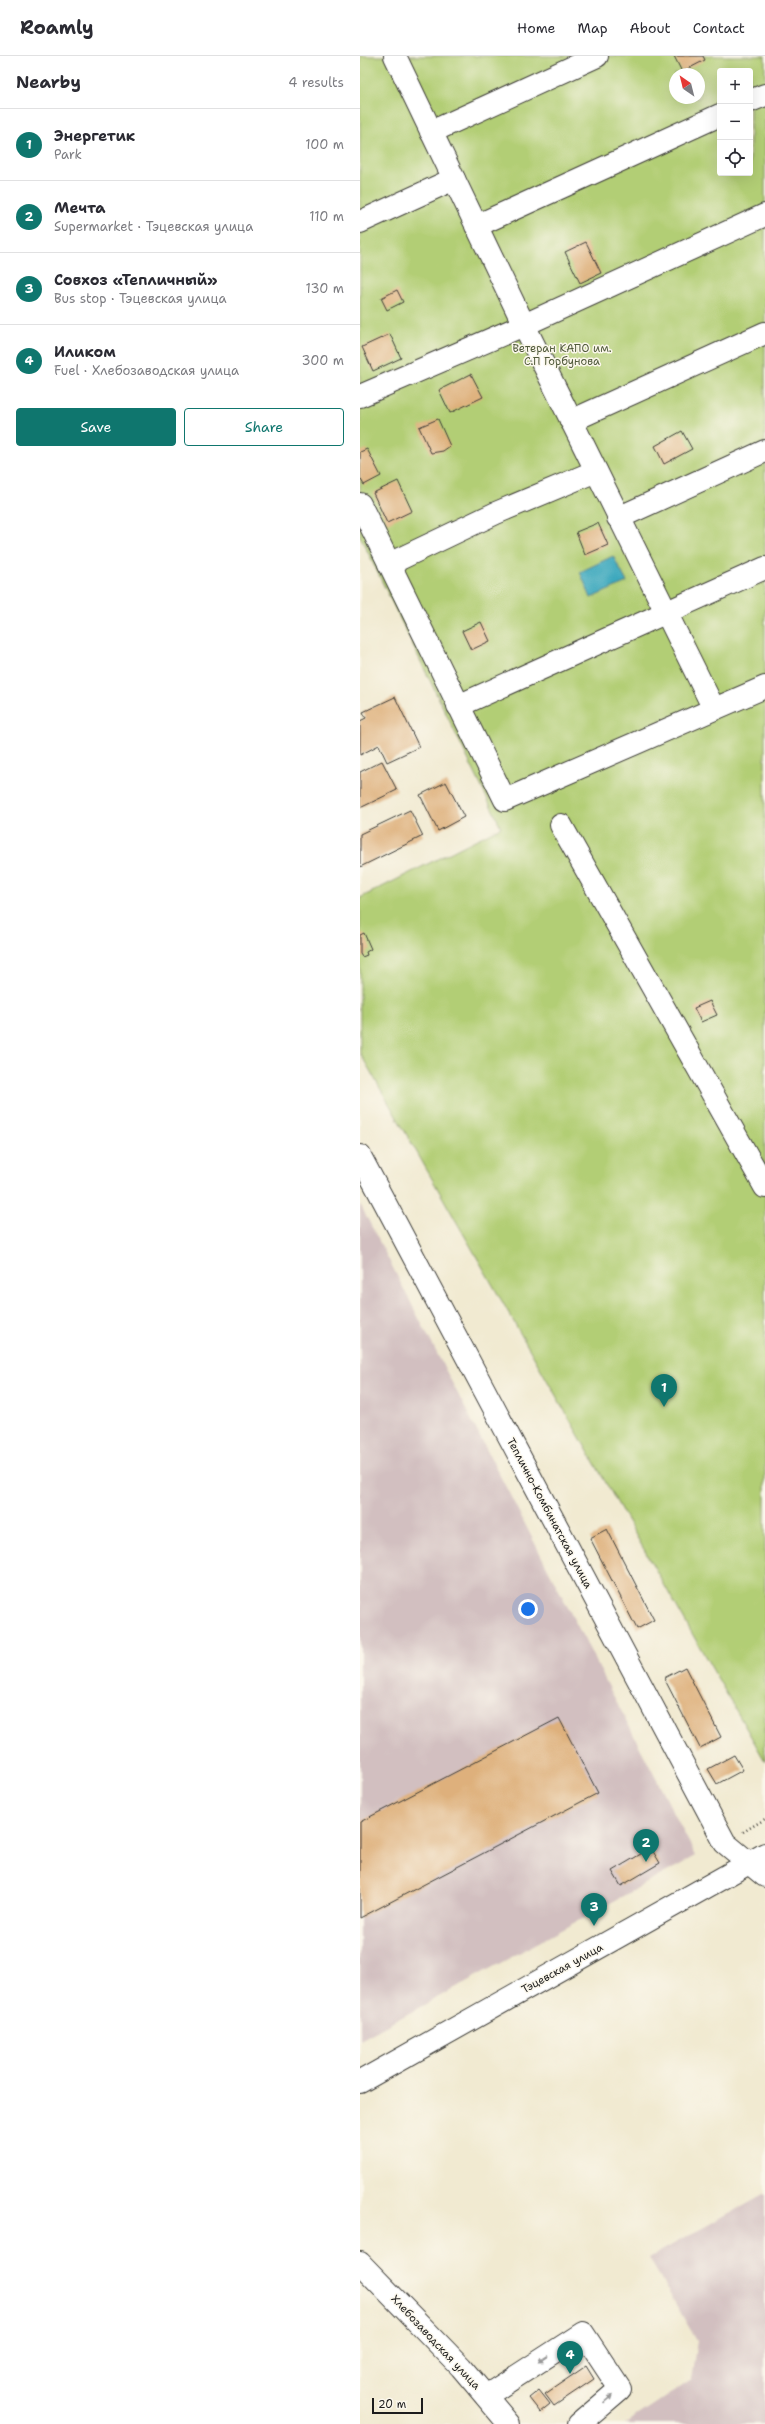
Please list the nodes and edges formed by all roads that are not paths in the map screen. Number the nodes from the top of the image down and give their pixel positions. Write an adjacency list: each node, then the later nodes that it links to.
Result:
1 (395, 56): 6 (street)
2 (597, 56): 6 (street)
3 (765, 94): 4 (street)
4 (753, 100)
5 (717, 116): 10 (street)
6 (431, 132): 7 (street)
7 (454, 179): 9 (street); 10 (street)
8 (765, 215): 11 (street)
9 (360, 222)
10 (476, 226): 11 (street)
11 (524, 325): 13 (street); 14 (street)
12 (765, 333): 14 (street)
13 (360, 396)
14 (571, 421): 16 (street)
15 (765, 451): 18 (street)
16 (596, 471): 18 (street); 19 (street)
17 (360, 504): 19 (street)
18 (618, 518): 21 (street)
19 (389, 564): 23 (street)
20 (765, 568): 21 (street)
21 (665, 613): 23 (street); 24 (street)
22 (765, 686): 24 (street)
23 (458, 706): 24 (street)
24 (714, 709)
25 (561, 825): 27 (street)
26 (360, 1156): 28 (street, Теплично-Комбинатская улица)
27 (765, 1187)
28 (760, 1864): 29 (street, Тэцевская улица)
29 (360, 2082)
30 (360, 2263): 31 (street, Хлебозаводская улица)
31 (486, 2396): 32 (street, Хлебозаводская улица); 33 (street, one-way to 31)
32 (509, 2424)
33 (579, 2424)

